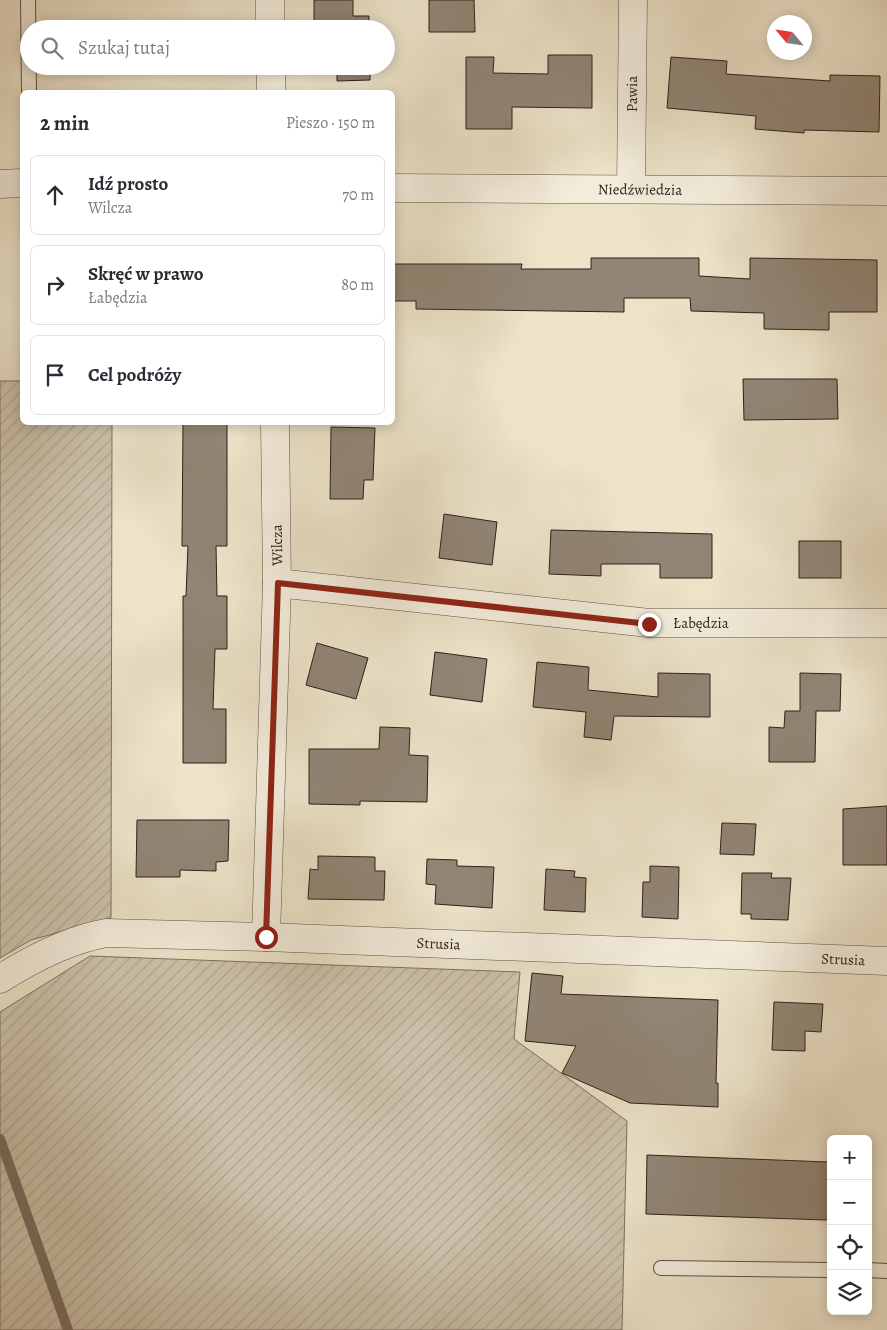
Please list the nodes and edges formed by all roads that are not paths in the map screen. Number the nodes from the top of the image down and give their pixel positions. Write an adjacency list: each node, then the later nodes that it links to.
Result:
1 (28, 0): 4 (lane)
2 (270, 0): 5 (street)
3 (633, 0): 13 (street, Pawia)
4 (28, 20)
5 (270, 20)
6 (29, 75): 8 (lane)
7 (271, 75): 9 (street)
8 (29, 90)
9 (271, 90)
10 (20, 183): 11 (street)
11 (0, 184)
12 (395, 188): 13 (street, Niedźwiedzia)
13 (631, 188): 14 (street, Niedźwiedzia)
14 (887, 191)
15 (275, 425): 16 (street, Wilcza)
16 (278, 583): 17 (street, Łabędzia); 18 (street, Wilcza)
17 (887, 622)
18 (266, 937): 19 (street, Strusia); 20 (street, Strusia)
19 (887, 961)
20 (0, 979)
21 (661, 1268): 22 (lane)
22 (827, 1270)
23 (872, 1270): 24 (lane)
24 (887, 1271)

